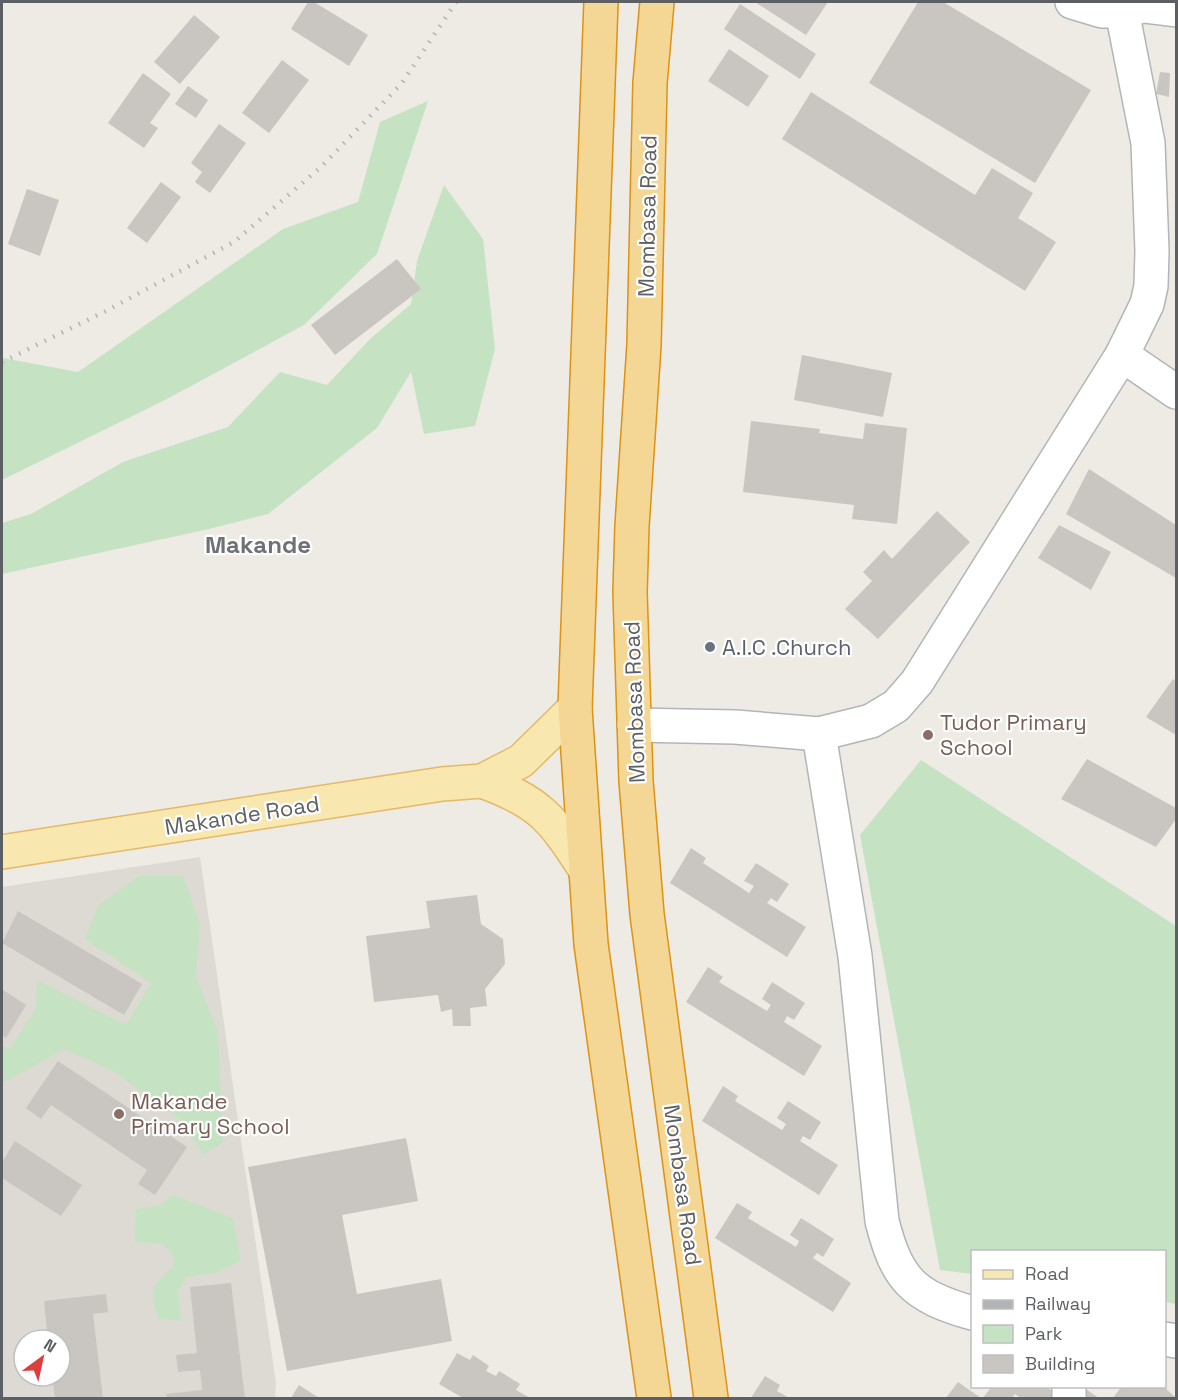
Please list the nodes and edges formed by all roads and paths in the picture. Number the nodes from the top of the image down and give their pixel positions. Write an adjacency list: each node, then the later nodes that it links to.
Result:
1 (601, 2): 8 (highway)
2 (657, 2): 9 (highway, Mombasa Road)
3 (1072, 2): 4 (street)
4 (1124, 6): 5 (street); 6 (street)
5 (1176, 10)
6 (1122, 355): 7 (street); 10 (street)
7 (1176, 392)
8 (574, 708): 11 (main road, Makande Road); 13 (highway)
9 (634, 725): 10 (street); 16 (highway, Mombasa Road)
10 (819, 734): 14 (street)
11 (482, 781): 12 (main road, Makande Road); 13 (main road, Makande Road)
12 (2, 852)
13 (585, 869): 15 (highway)
14 (971, 1313)
15 (654, 1398)
16 (711, 1398)

